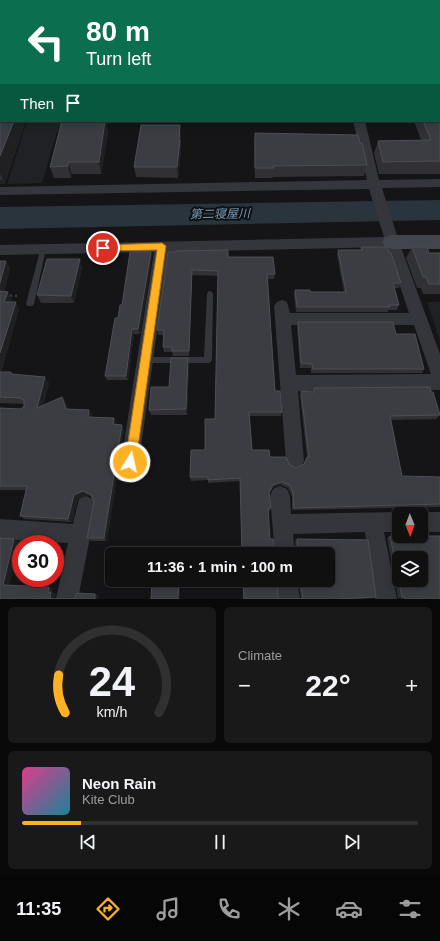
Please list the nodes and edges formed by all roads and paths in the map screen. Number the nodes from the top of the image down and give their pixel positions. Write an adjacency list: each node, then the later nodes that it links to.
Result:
1 (359, 122): 3 (street)
2 (440, 183): 3 (street)
3 (374, 184): 4 (street); 5 (street)
4 (0, 191)
5 (392, 242): 6 (street); 7 (street); 13 (street)
6 (440, 242)
7 (162, 246): 8 (street); 14 (street)
8 (43, 249): 9 (street); 12 (lane)
9 (0, 250)
10 (210, 294): 14 (lane)
11 (0, 295): 12 (path)
12 (31, 300)
13 (419, 319): 15 (street); 17 (street)
14 (146, 360): 19 (street)
15 (440, 377)
16 (440, 382): 17 (street)
17 (289, 383): 18 (street)
18 (295, 461)
19 (130, 462)
20 (280, 496): 26 (street)
21 (86, 506): 28 (street)
22 (392, 522): 25 (street)
23 (428, 522): 24 (street)
24 (440, 522)
25 (373, 523): 26 (street); 33 (street)
26 (282, 524): 29 (street)
27 (0, 529): 28 (street)
28 (80, 534): 31 (street)
29 (284, 547)
30 (288, 587): 32 (street)
31 (67, 599)
32 (289, 599)
33 (386, 599)

